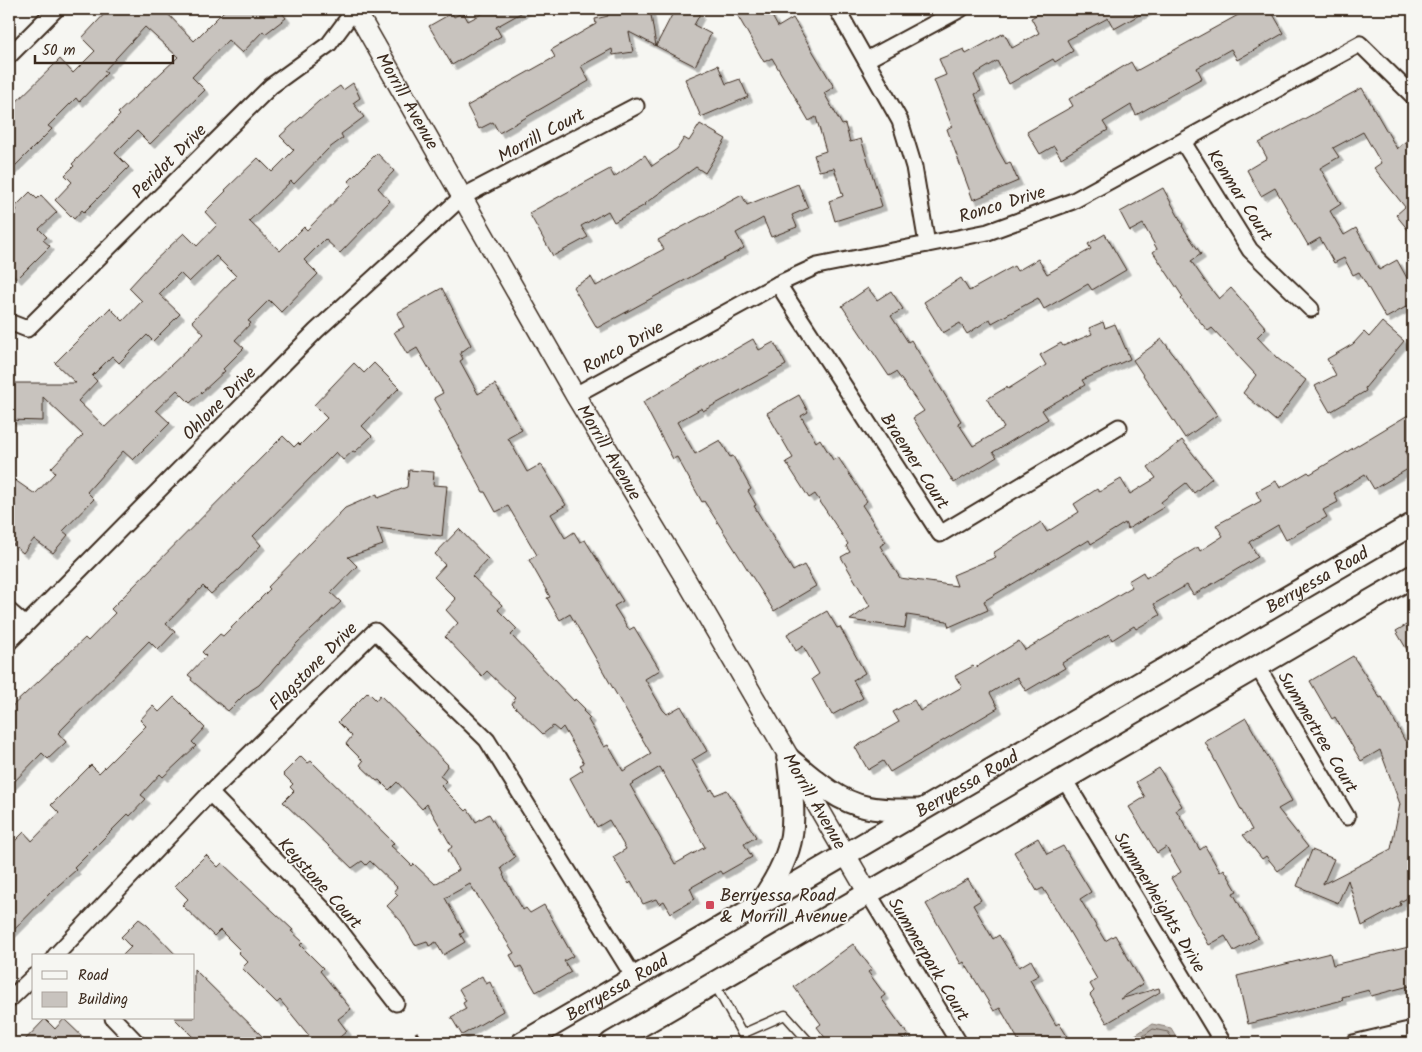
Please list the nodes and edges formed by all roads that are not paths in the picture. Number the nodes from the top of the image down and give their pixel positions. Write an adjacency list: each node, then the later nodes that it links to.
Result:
1 (56, 9): 5 (street)
2 (355, 9): 10 (street, Morrill Avenue); 14 (street, Peridot Drive)
3 (837, 9): 6 (street)
4 (961, 9): 6 (street)
5 (9, 56)
6 (866, 60): 11 (street)
7 (1413, 96): 9 (street, Ronco Drive)
8 (636, 106): 10 (street, Morrill Court)
9 (1183, 142): 11 (street, Ronco Drive); 13 (street, Kenmar Court)
10 (462, 198): 15 (street, Morrill Avenue); 20 (street, Ohlone Drive)
11 (927, 244): 12 (street, Ronco Drive)
12 (778, 284): 15 (street, Ronco Drive); 16 (street, Braemer Court)
13 (1311, 309)
14 (9, 322)
15 (575, 395): 23 (street, Morrill Avenue)
16 (1119, 427)
17 (1413, 524): 26 (main road, Berryessa Road)
18 (1413, 576): 22 (main road)
19 (9, 611): 20 (street)
20 (25, 625): 21 (street, Ohlone Drive)
21 (9, 642)
22 (1257, 666): 24 (main road); 27 (street, Summertree Court)
23 (788, 758): 26 (main road); 28 (street, Morrill Avenue); 30 (main road)
24 (1064, 779): 29 (main road); 48 (street, Summerheights Drive)
25 (210, 793): 31 (street, Flagstone Drive); 33 (street, Flagstone Drive); 36 (street, Keystone Court)
26 (921, 810): 28 (main road, Berryessa Road)
27 (1347, 816)
28 (846, 854): 29 (street, Morrill Avenue); 30 (main road, Berryessa Road)
29 (868, 894): 34 (main road); 47 (street, Summerpark Court)
30 (758, 906): 33 (main road, Berryessa Road)
31 (57, 954)
32 (32, 978): 35 (street)
33 (635, 979): 37 (main road, Berryessa Road)
34 (714, 983): 40 (lane); 44 (main road)
35 (9, 1000)
36 (396, 1003)
37 (584, 1008): 42 (main road, Berryessa Road); 43 (main road)
38 (116, 1020): 41 (street)
39 (1413, 1029): 49 (street)
40 (742, 1034): 45 (lane); 46 (lane)
41 (137, 1043)
42 (522, 1043)
43 (549, 1043)
44 (611, 1043)
45 (746, 1043)
46 (810, 1043)
47 (959, 1043)
48 (1224, 1043)
49 (1354, 1043)

